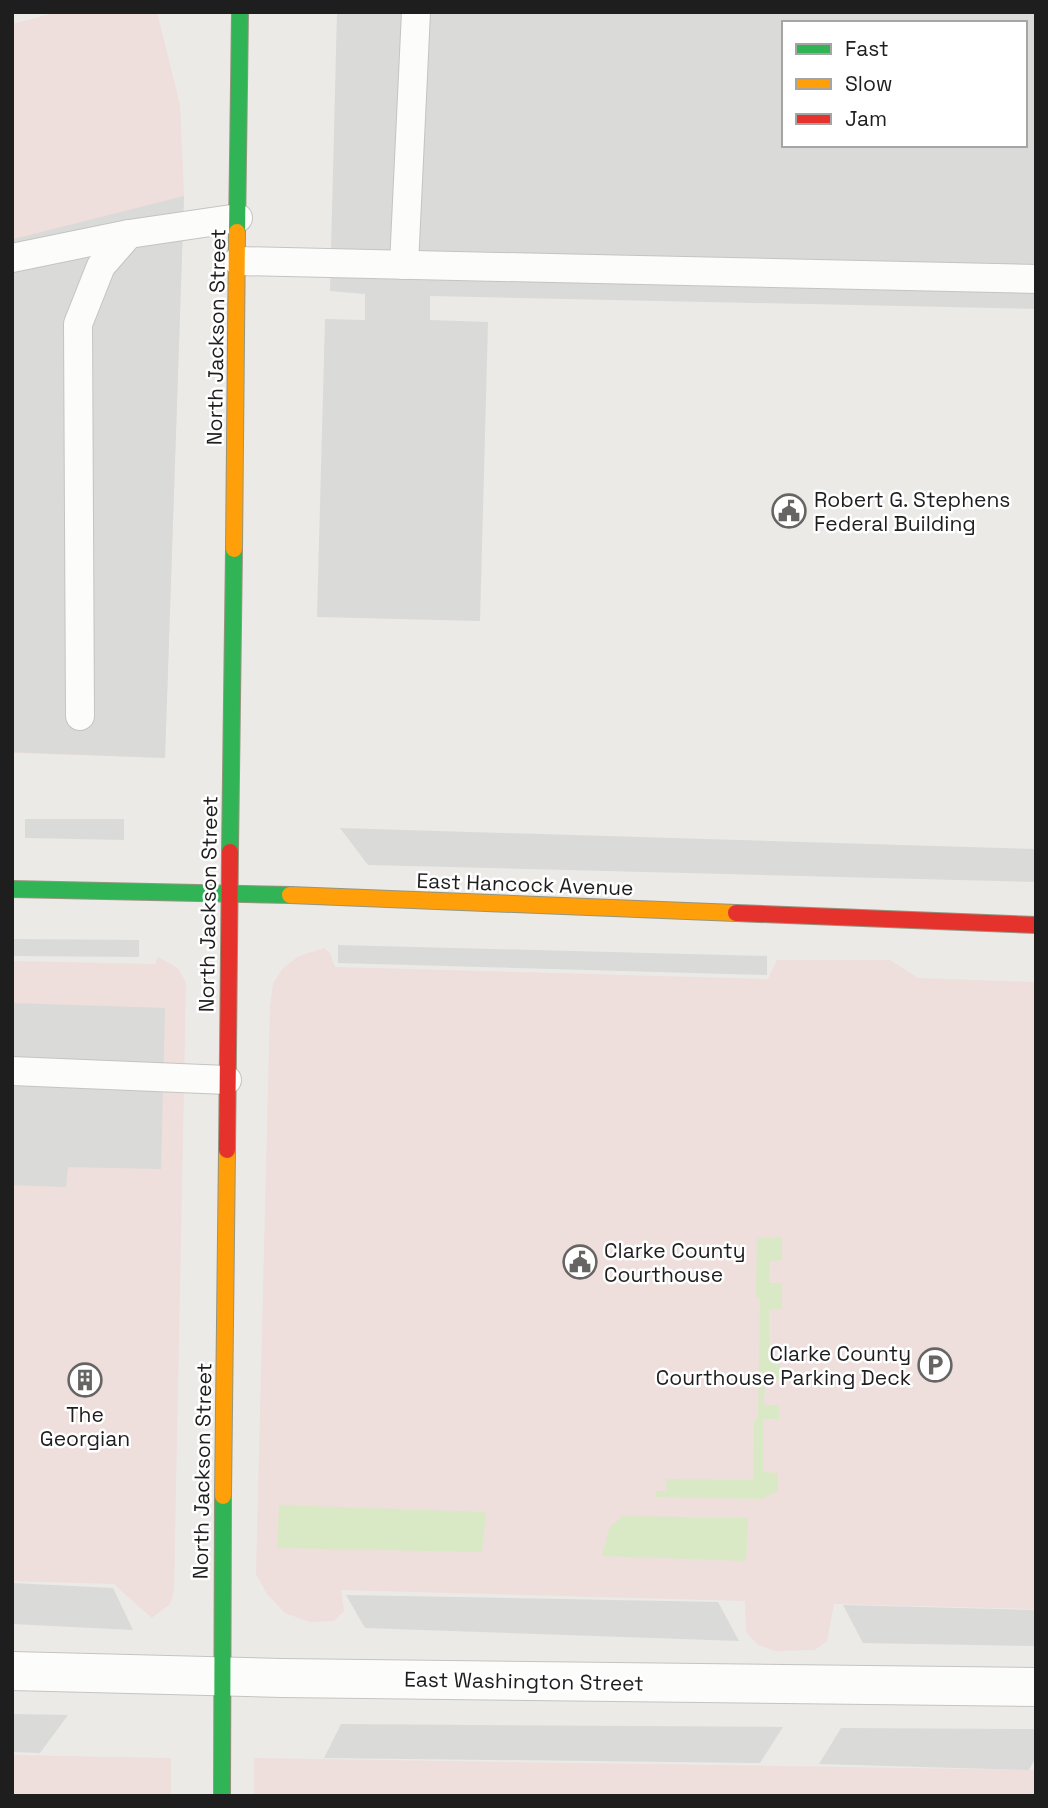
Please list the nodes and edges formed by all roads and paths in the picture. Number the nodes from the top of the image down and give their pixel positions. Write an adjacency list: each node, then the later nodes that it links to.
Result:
1 (240, 12): 3 (street, North Jackson Street)
2 (416, 12): 7 (lane)
3 (238, 218): 4 (lane); 6 (street, North Jackson Street)
4 (129, 234): 5 (lane); 9 (lane)
5 (12, 258)
6 (238, 261): 7 (lane); 11 (street, North Jackson Street)
7 (404, 265): 8 (lane)
8 (1036, 279)
9 (80, 716)
10 (12, 889): 11 (street, East Hancock Avenue)
11 (229, 893): 12 (street, East Hancock Avenue); 14 (street, North Jackson Street)
12 (1036, 925)
13 (12, 1071): 14 (lane)
14 (227, 1080): 16 (street, North Jackson Street)
15 (12, 1671): 16 (street, East Washington Street)
16 (221, 1676): 17 (street, East Washington Street); 18 (street, North Jackson Street)
17 (1036, 1687)
18 (222, 1796)

